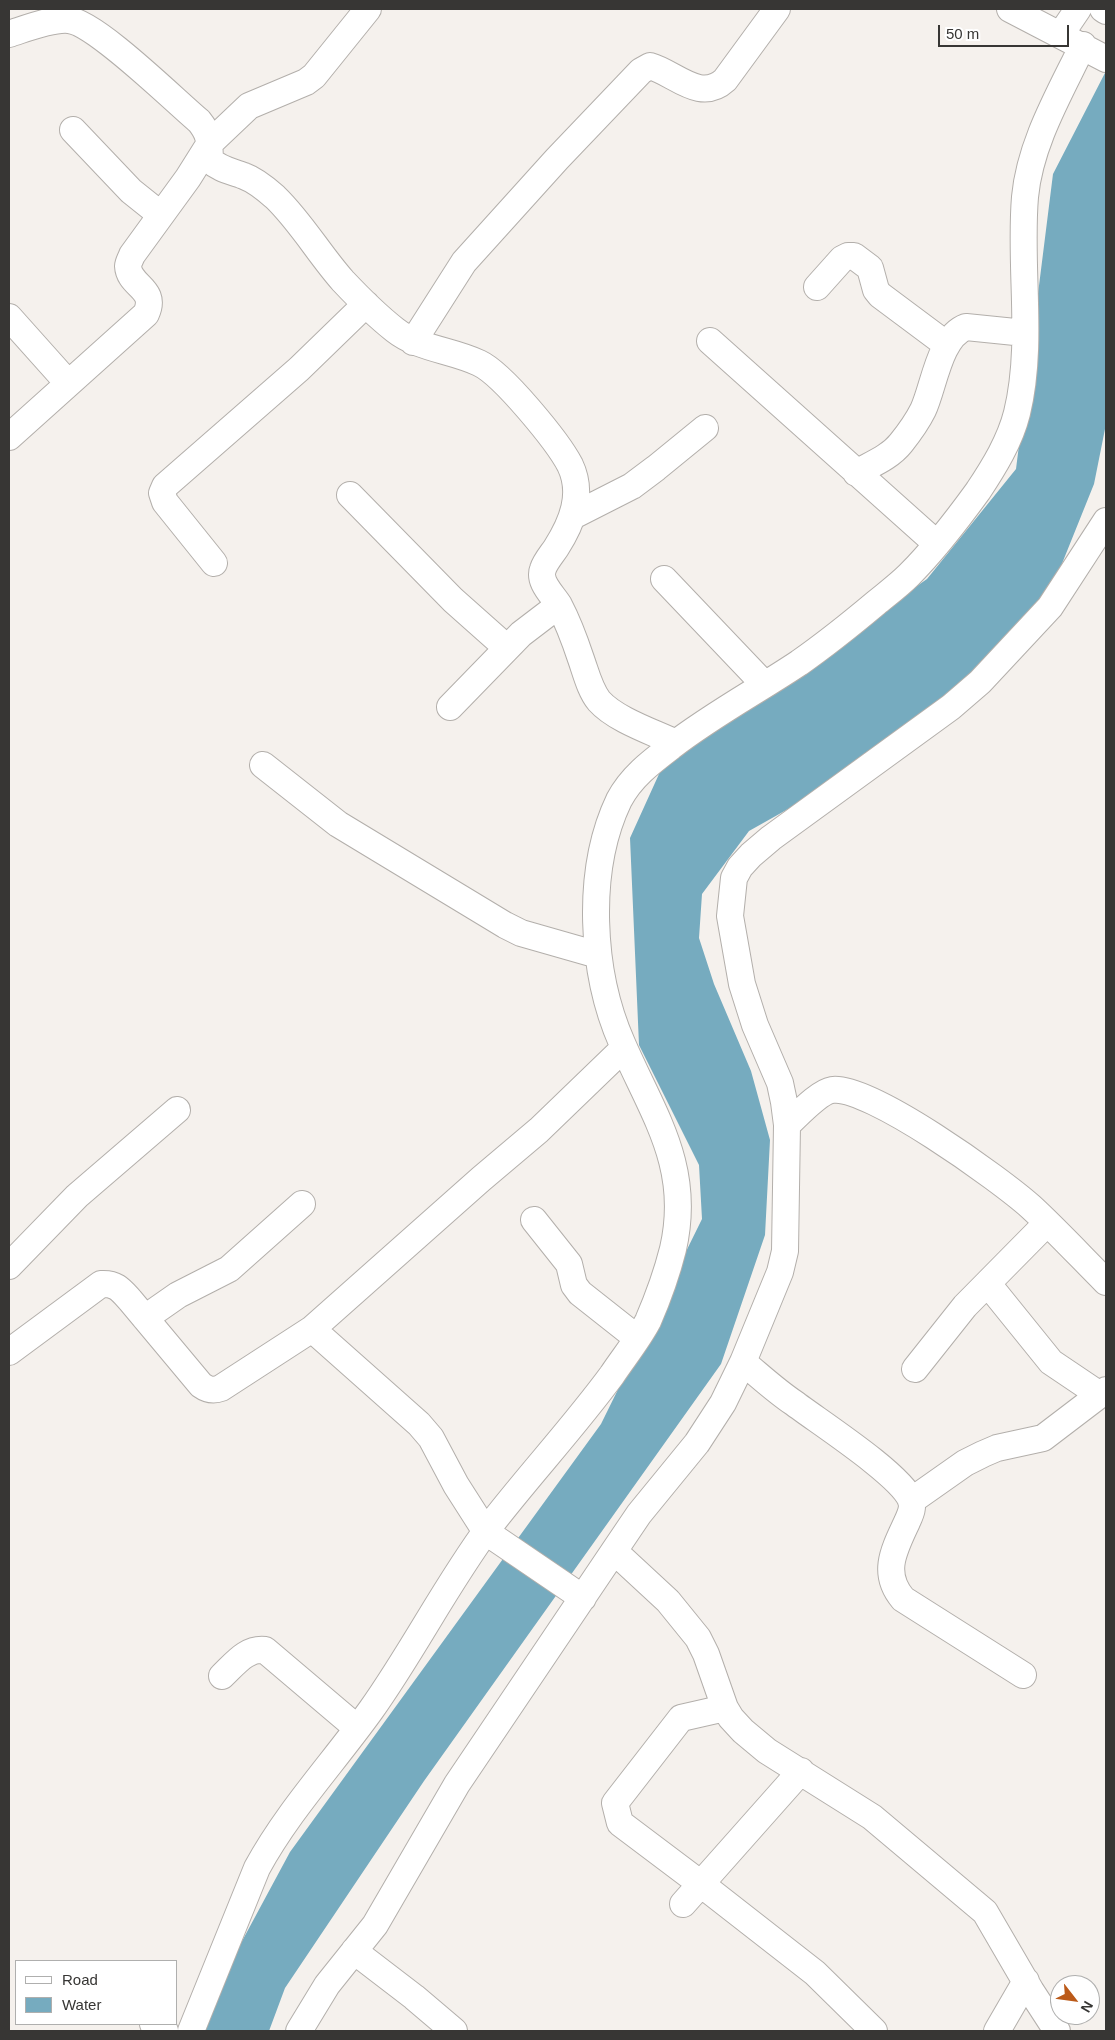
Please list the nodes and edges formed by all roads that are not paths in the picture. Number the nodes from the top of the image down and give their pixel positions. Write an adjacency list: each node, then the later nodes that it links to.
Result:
1 (368, 9): 10 (street)
2 (777, 9): 17 (street)
3 (1010, 9): 8 (street)
4 (1078, 9): 8 (street)
5 (1103, 9): 6 (street)
6 (1106, 11)
7 (9, 34): 10 (street)
8 (1087, 47): 15 (street)
9 (73, 130): 11 (street)
10 (210, 143): 11 (street); 13 (street)
11 (161, 215): 19 (street)
12 (817, 287): 18 (street)
13 (366, 304): 17 (street); 27 (street)
14 (9, 317): 19 (street)
15 (1025, 333): 18 (street); 26 (street)
16 (710, 341): 22 (street)
17 (413, 342): 24 (street)
18 (947, 345): 22 (street)
19 (68, 383): 21 (street)
20 (704, 428): 24 (street)
21 (9, 437)
22 (856, 472): 26 (street)
23 (350, 495): 30 (street)
24 (573, 516): 29 (street)
25 (1106, 522): 38 (street)
26 (937, 544): 31 (street)
27 (214, 563)
28 (664, 579): 31 (street)
29 (559, 605): 30 (street); 33 (street)
30 (507, 648): 32 (street)
31 (764, 684): 33 (street)
32 (450, 708)
33 (676, 743): 35 (street)
34 (262, 765): 35 (street)
35 (598, 955): 36 (street)
36 (624, 1048): 46 (street); 47 (street)
37 (177, 1110): 42 (street)
38 (787, 1125): 41 (street); 49 (street)
39 (302, 1204): 45 (street)
40 (534, 1220): 47 (street)
41 (1047, 1223): 43 (street); 44 (street)
42 (9, 1266)
43 (1106, 1282)
44 (988, 1284): 50 (street); 51 (street)
45 (145, 1318): 46 (street); 48 (street)
46 (312, 1329): 53 (street)
47 (637, 1338): 53 (street)
48 (9, 1352)
49 (743, 1362): 52 (street); 54 (street)
50 (915, 1369)
51 (1103, 1392): 52 (street)
52 (911, 1501): 56 (street)
53 (489, 1534): 55 (street); 59 (street)
54 (614, 1551): 55 (street); 58 (street)
55 (578, 1594): 63 (street)
56 (1023, 1675)
57 (222, 1676): 59 (street)
58 (725, 1708): 60 (street); 61 (street)
59 (357, 1728): 65 (street)
60 (802, 1771): 61 (street); 64 (street)
61 (701, 1884): 62 (street); 68 (street)
62 (683, 1904)
63 (354, 1951): 66 (street); 67 (street)
64 (1026, 1981): 69 (street); 70 (street)
65 (192, 2031)
66 (298, 2031)
67 (454, 2031)
68 (874, 2031)
69 (997, 2031)
70 (1057, 2031)

